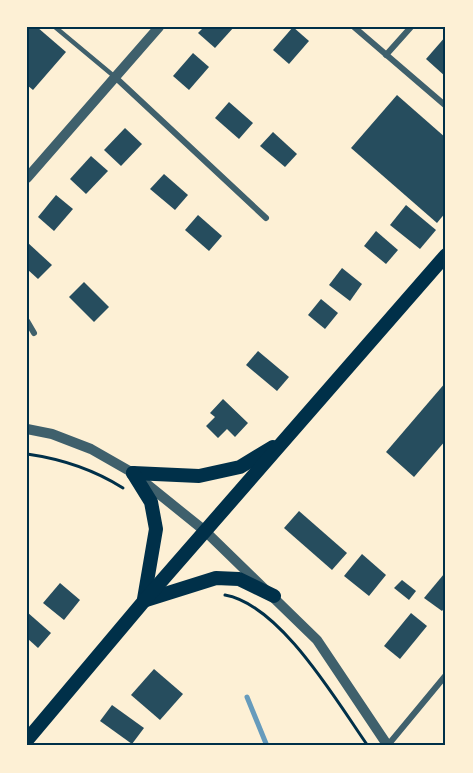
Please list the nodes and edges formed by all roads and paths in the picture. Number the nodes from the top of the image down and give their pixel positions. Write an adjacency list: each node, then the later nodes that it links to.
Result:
1 (55, 27): 6 (lane)
2 (159, 27): 6 (street)
3 (354, 27): 5 (street)
4 (411, 27): 5 (street)
5 (386, 55): 7 (street)
6 (115, 77): 8 (street); 9 (street)
7 (446, 106)
8 (27, 178)
9 (266, 218)
10 (446, 255): 14 (main road)
11 (27, 321): 12 (street)
12 (34, 333)
13 (27, 429): 16 (street)
14 (285, 440): 16 (main road); 18 (main road)
15 (27, 454): 17 (path)
16 (133, 473): 18 (street); 21 (main road)
17 (129, 493)
18 (205, 531): 20 (street); 21 (main road)
19 (217, 595): 24 (path)
20 (274, 596): 21 (main road); 25 (street)
21 (144, 601): 23 (main road)
22 (446, 675): 25 (street)
23 (27, 740)
24 (368, 746)
25 (388, 746)

